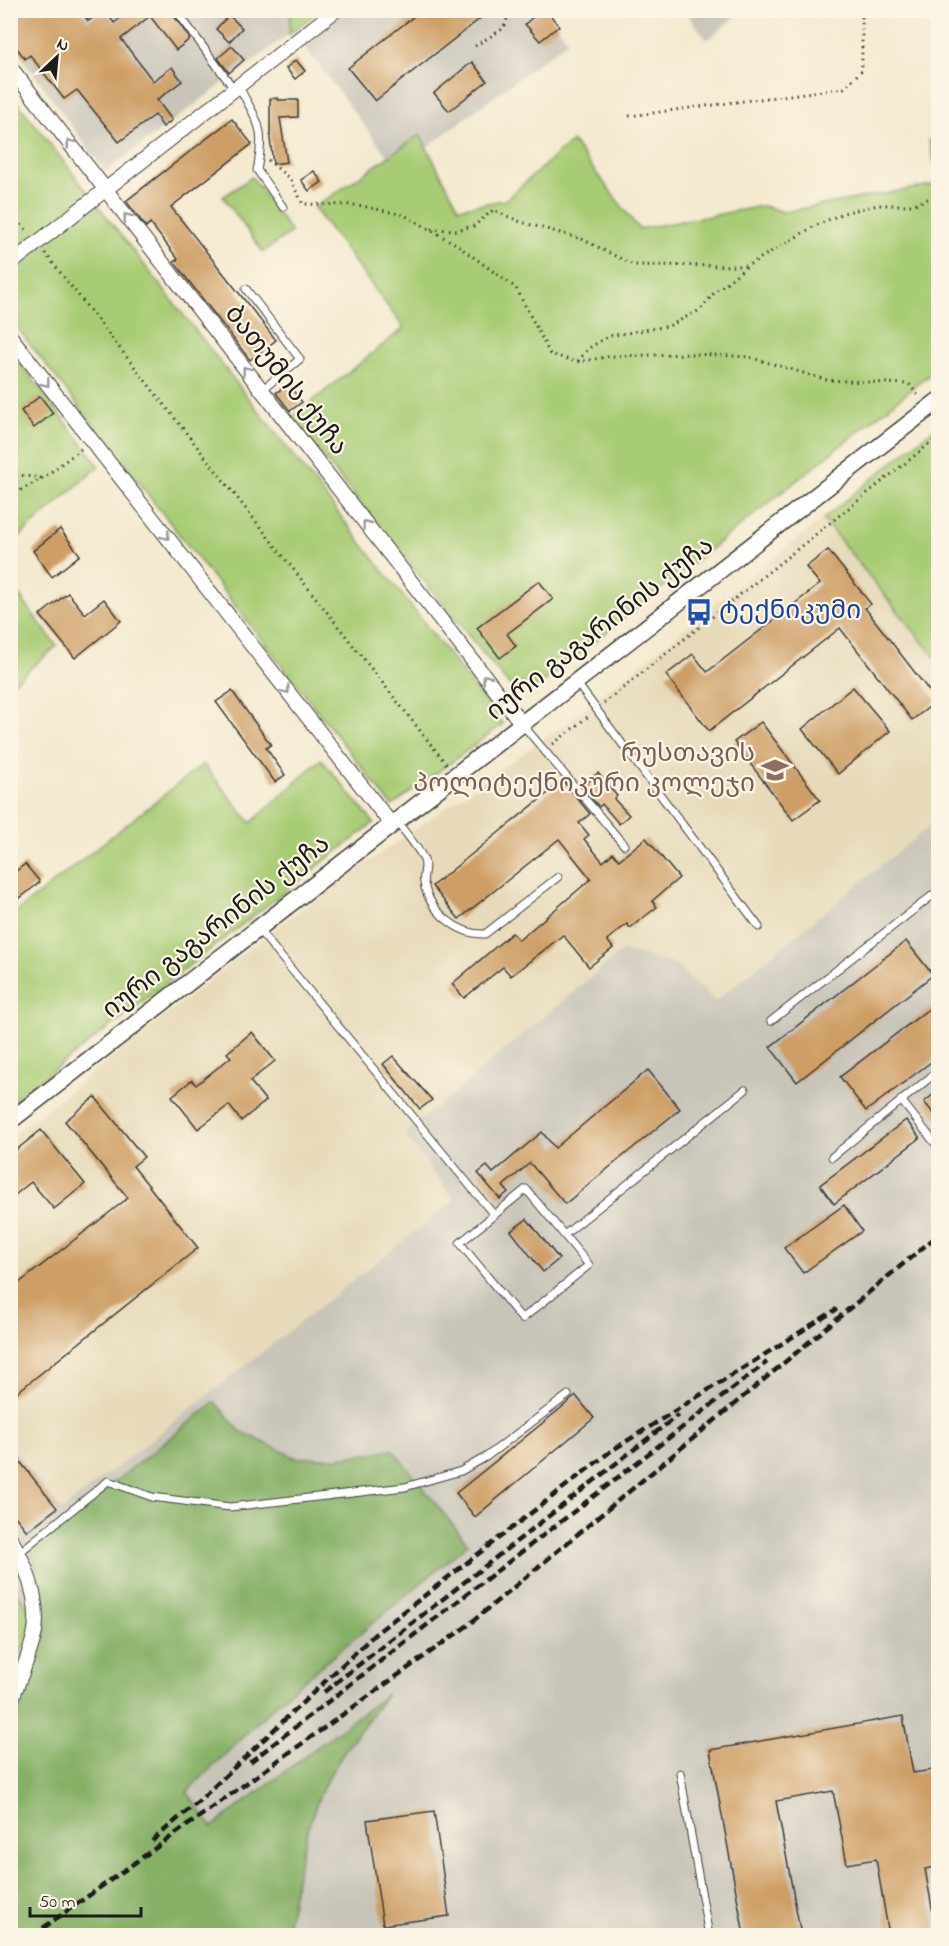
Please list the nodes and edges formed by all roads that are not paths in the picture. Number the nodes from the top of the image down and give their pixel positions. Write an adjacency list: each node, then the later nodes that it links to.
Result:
1 (176, 10): 4 (lane)
2 (336, 10): 4 (street)
3 (10, 67): 5 (street, ბათუმის ქუჩა, one-way to 3)
4 (236, 87): 5 (street); 6 (lane)
5 (105, 189): 7 (street); 10 (street, ბათუმის ქუჩა, one-way to 5)
6 (283, 207)
7 (10, 264)
8 (246, 289): 10 (lane)
9 (10, 336): 14 (street, one-way to 14)
10 (262, 390): 13 (street, ბათუმის ქუჩა, one-way to 10)
11 (933, 405): 12 (street, იური გაგარინის ქუჩა)
12 (576, 682): 13 (street, იური გაგარინის ქუჩა); 18 (lane)
13 (522, 724): 14 (street, იური გაგარინის ქუჩა); 15 (lane)
14 (394, 823): 16 (lane); 19 (street, იური გაგარინის ქუჩა)
15 (624, 845)
16 (558, 877)
17 (939, 891): 20 (lane)
18 (759, 927)
19 (258, 929): 24 (street, იური გაგარინის ქუჩა); 27 (lane)
20 (771, 1021)
21 (939, 1071): 23 (lane)
22 (746, 1090): 28 (lane)
23 (902, 1100): 25 (lane); 26 (lane)
24 (10, 1121)
25 (939, 1147)
26 (832, 1156)
27 (494, 1215): 28 (lane); 28 (lane)
28 (564, 1236)
29 (568, 1395): 31 (lane)
30 (10, 1538): 31 (street)
31 (15, 1556): 32 (street)
32 (10, 1704)
33 (680, 1773): 34 (lane)
34 (709, 1935)

